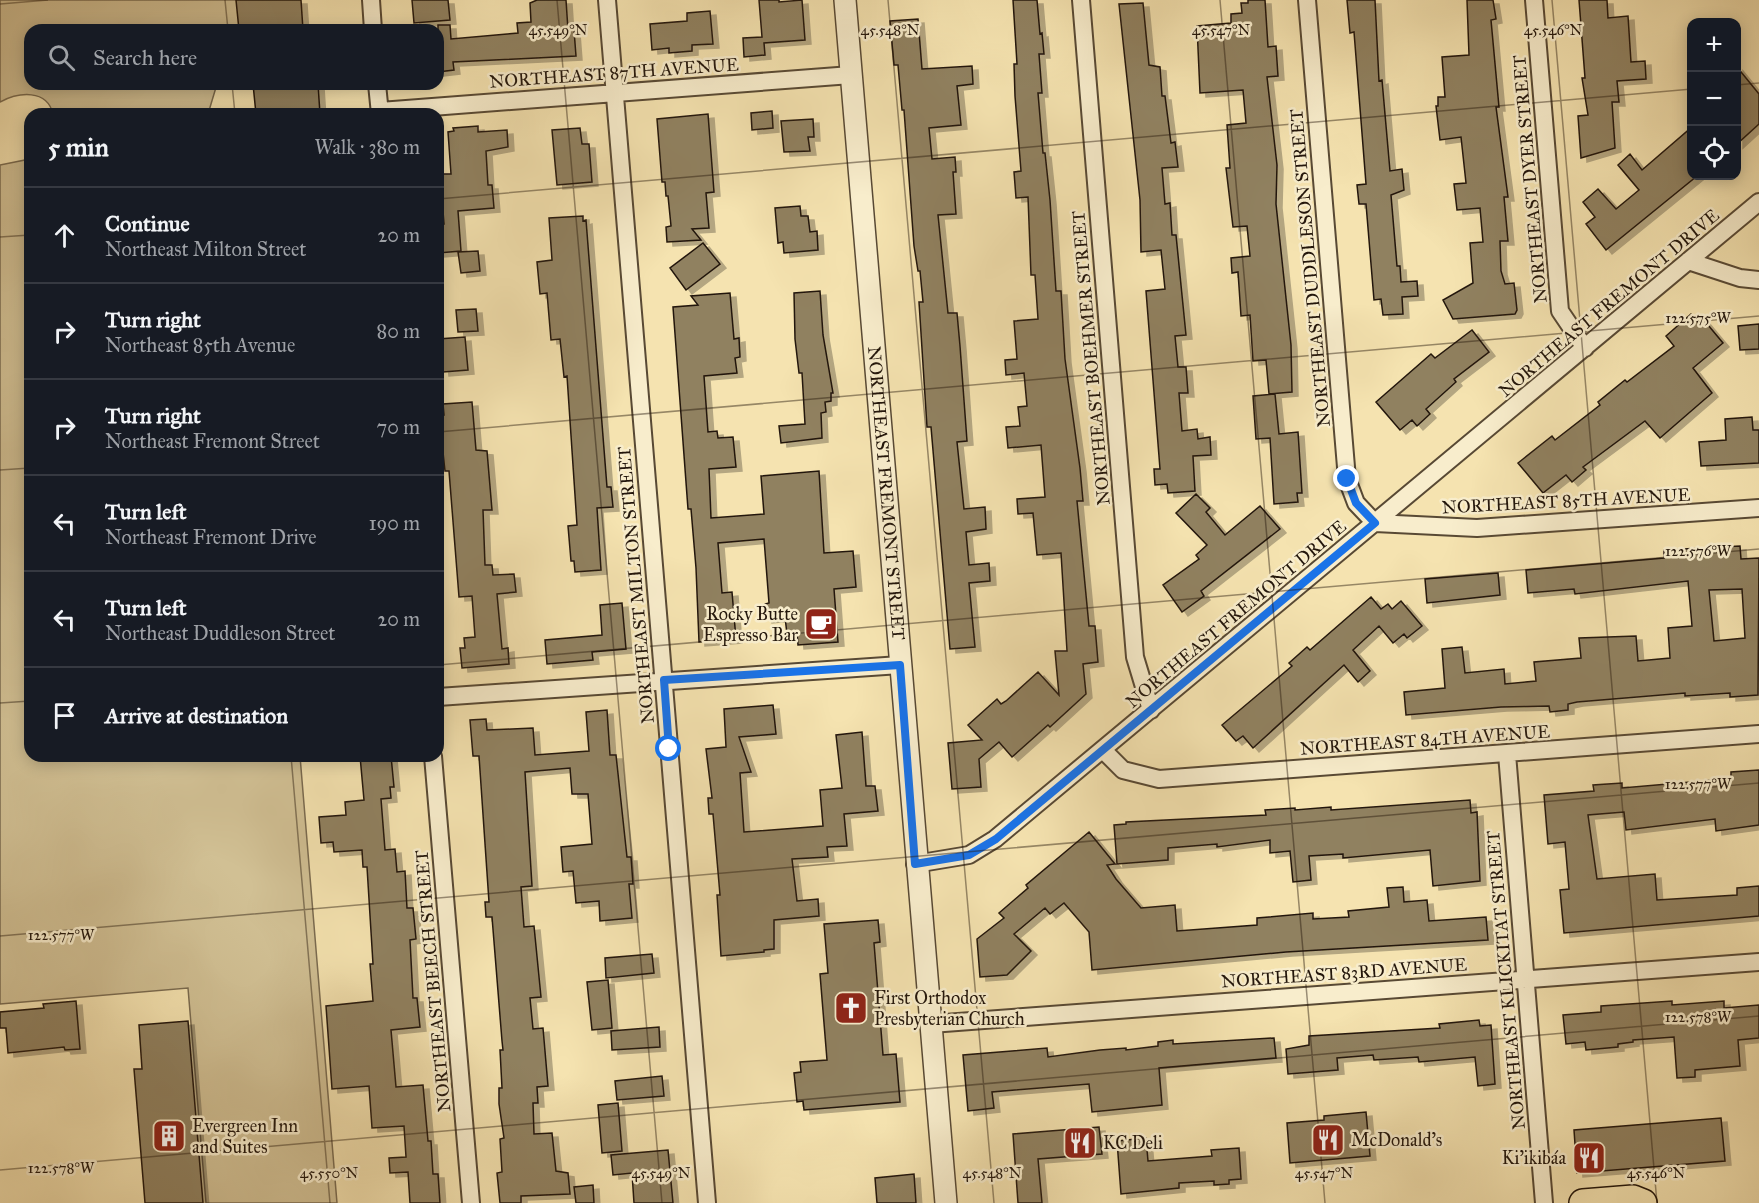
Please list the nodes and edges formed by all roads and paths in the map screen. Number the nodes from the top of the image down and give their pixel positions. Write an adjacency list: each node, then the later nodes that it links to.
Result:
1 (371, 0): 7 (street)
2 (607, 0): 10 (street, NORTHEAST MILTON STREET)
3 (845, 0): 8 (street, NORTHEAST FREMONT STREET)
4 (1081, 0): 22 (street, NORTHEAST BOEHMER STREET)
5 (1307, 0): 18 (street, NORTHEAST DUDDLESON STREET)
6 (1534, 0): 16 (street, NORTHEAST DYER STREET)
7 (373, 24)
8 (851, 75): 10 (street, NORTHEAST 87TH AVENUE); 19 (street, NORTHEAST FREMONT STREET)
9 (378, 90): 11 (street)
10 (615, 93): 12 (street, NORTHEAST 87TH AVENUE); 20 (street, NORTHEAST MILTON STREET)
11 (380, 108)
12 (429, 108)
13 (1759, 202): 14 (street, NORTHEAST FREMONT DRIVE)
14 (1688, 261): 15 (street); 16 (street, NORTHEAST FREMONT DRIVE)
15 (1759, 280)
16 (1585, 348): 18 (street, NORTHEAST FREMONT DRIVE)
17 (1759, 508): 18 (street, NORTHEAST 85TH AVENUE)
18 (1375, 523): 22 (street, NORTHEAST FREMONT DRIVE)
19 (900, 665): 20 (street); 27 (street, NORTHEAST FREMONT STREET)
20 (664, 680): 21 (street); 32 (street, NORTHEAST MILTON STREET)
21 (444, 697)
22 (1151, 710): 24 (street, NORTHEAST FREMONT DRIVE)
23 (1759, 734): 25 (street, NORTHEAST 84TH AVENUE)
24 (1102, 750): 25 (street, NORTHEAST 84TH AVENUE); 27 (street, NORTHEAST FREMONT DRIVE)
25 (1508, 753): 29 (street, NORTHEAST KLICKITAT STREET)
26 (434, 762): 31 (street, NORTHEAST BEECH STREET)
27 (915, 864): 30 (street, NORTHEAST FREMONT STREET)
28 (1759, 962): 29 (street, NORTHEAST 83RD AVENUE)
29 (1525, 979): 30 (street, NORTHEAST 83RD AVENUE); 34 (street, NORTHEAST KLICKITAT STREET)
30 (931, 1024): 33 (street, NORTHEAST FREMONT STREET)
31 (471, 1203)
32 (708, 1203)
33 (946, 1203)
34 (1544, 1203)
35 (1584, 1203): 36 (main road)
36 (1643, 1203)

